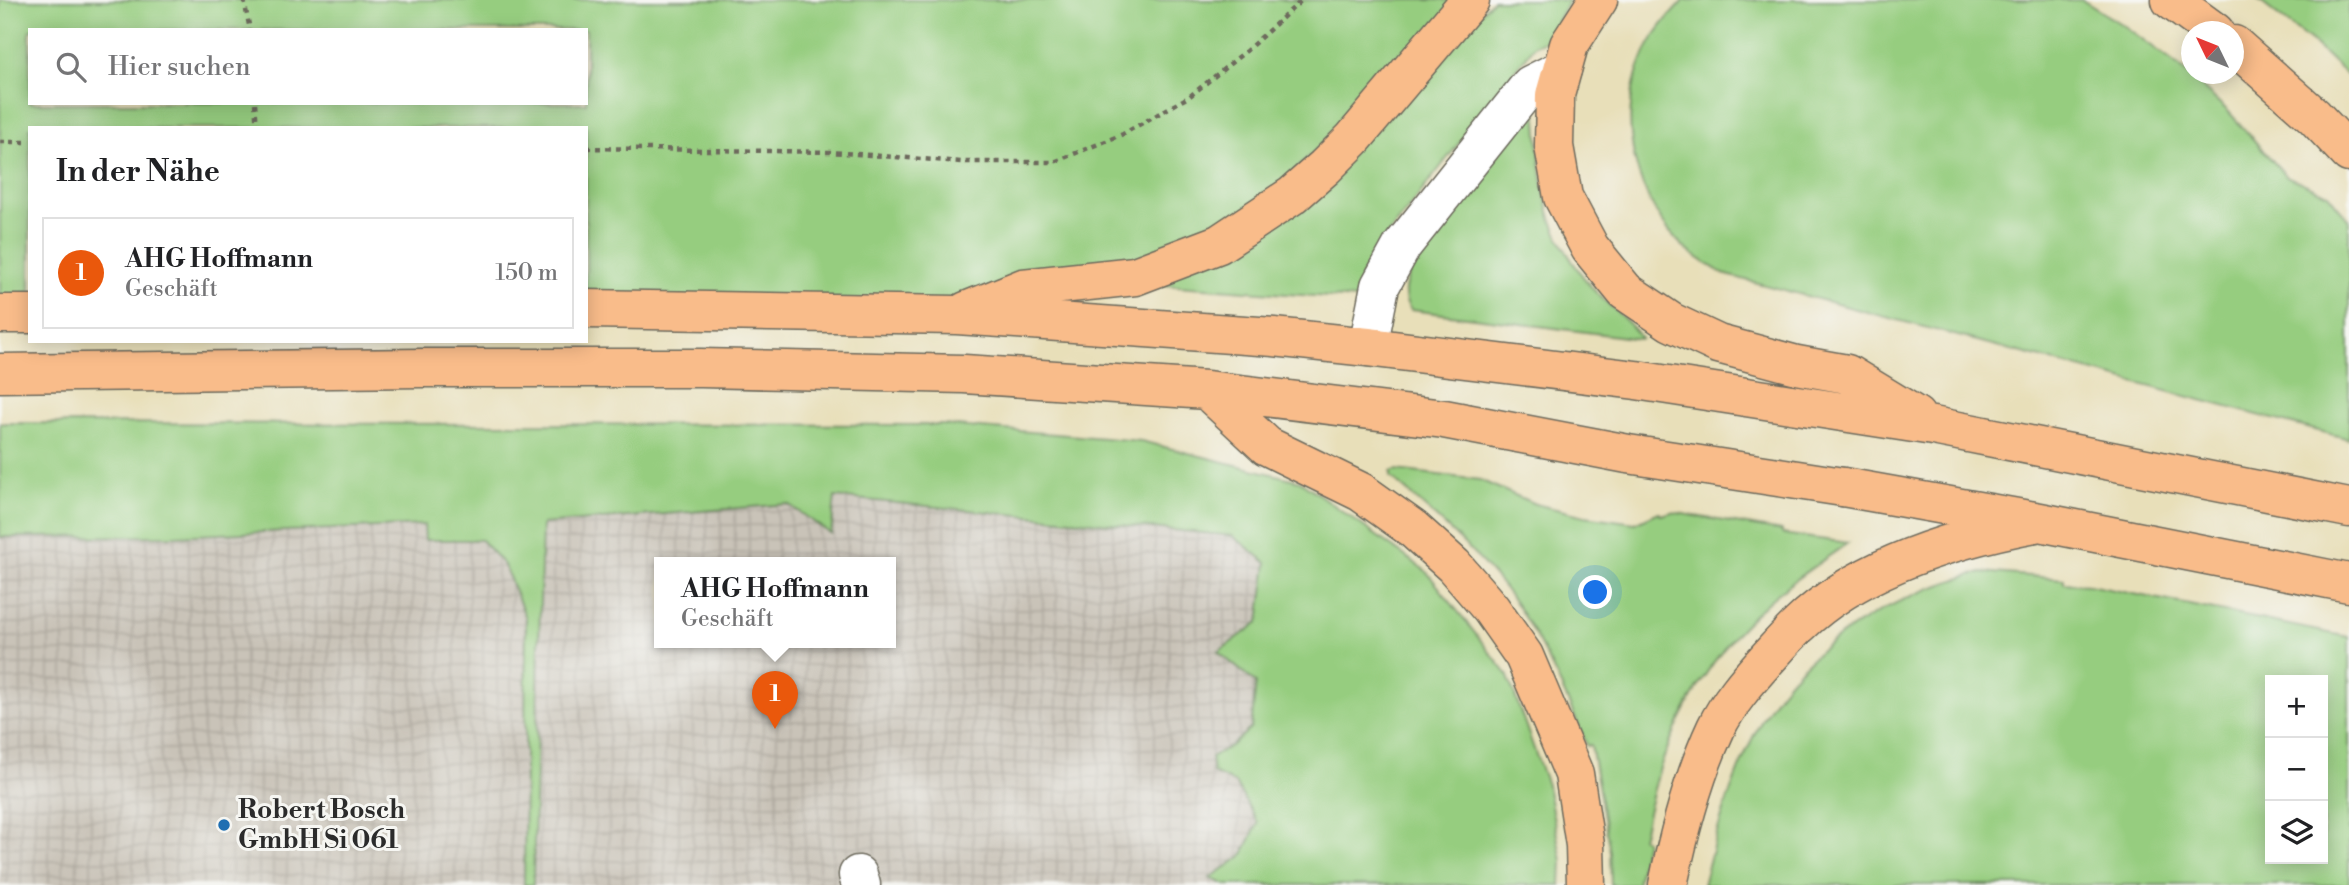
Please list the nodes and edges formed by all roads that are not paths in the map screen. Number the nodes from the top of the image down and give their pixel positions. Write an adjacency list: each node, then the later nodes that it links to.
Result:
1 (1470, 0): 11 (main road)
2 (1598, 0): 6 (main road)
3 (2171, 0): 4 (main road)
4 (2201, 21)
5 (2244, 54): 7 (main road)
6 (1562, 69): 12 (lane); 15 (main road)
7 (2349, 153)
8 (588, 309): 11 (main road)
9 (0, 314): 10 (main road)
10 (28, 314)
11 (957, 315): 12 (main road)
12 (1368, 347): 15 (main road)
13 (0, 373): 14 (main road)
14 (1207, 390): 17 (main road); 19 (main road)
15 (1933, 426): 16 (main road)
16 (2349, 508)
17 (2040, 522): 18 (main road); 20 (main road)
18 (2349, 583)
19 (1587, 885)
20 (1668, 885)

